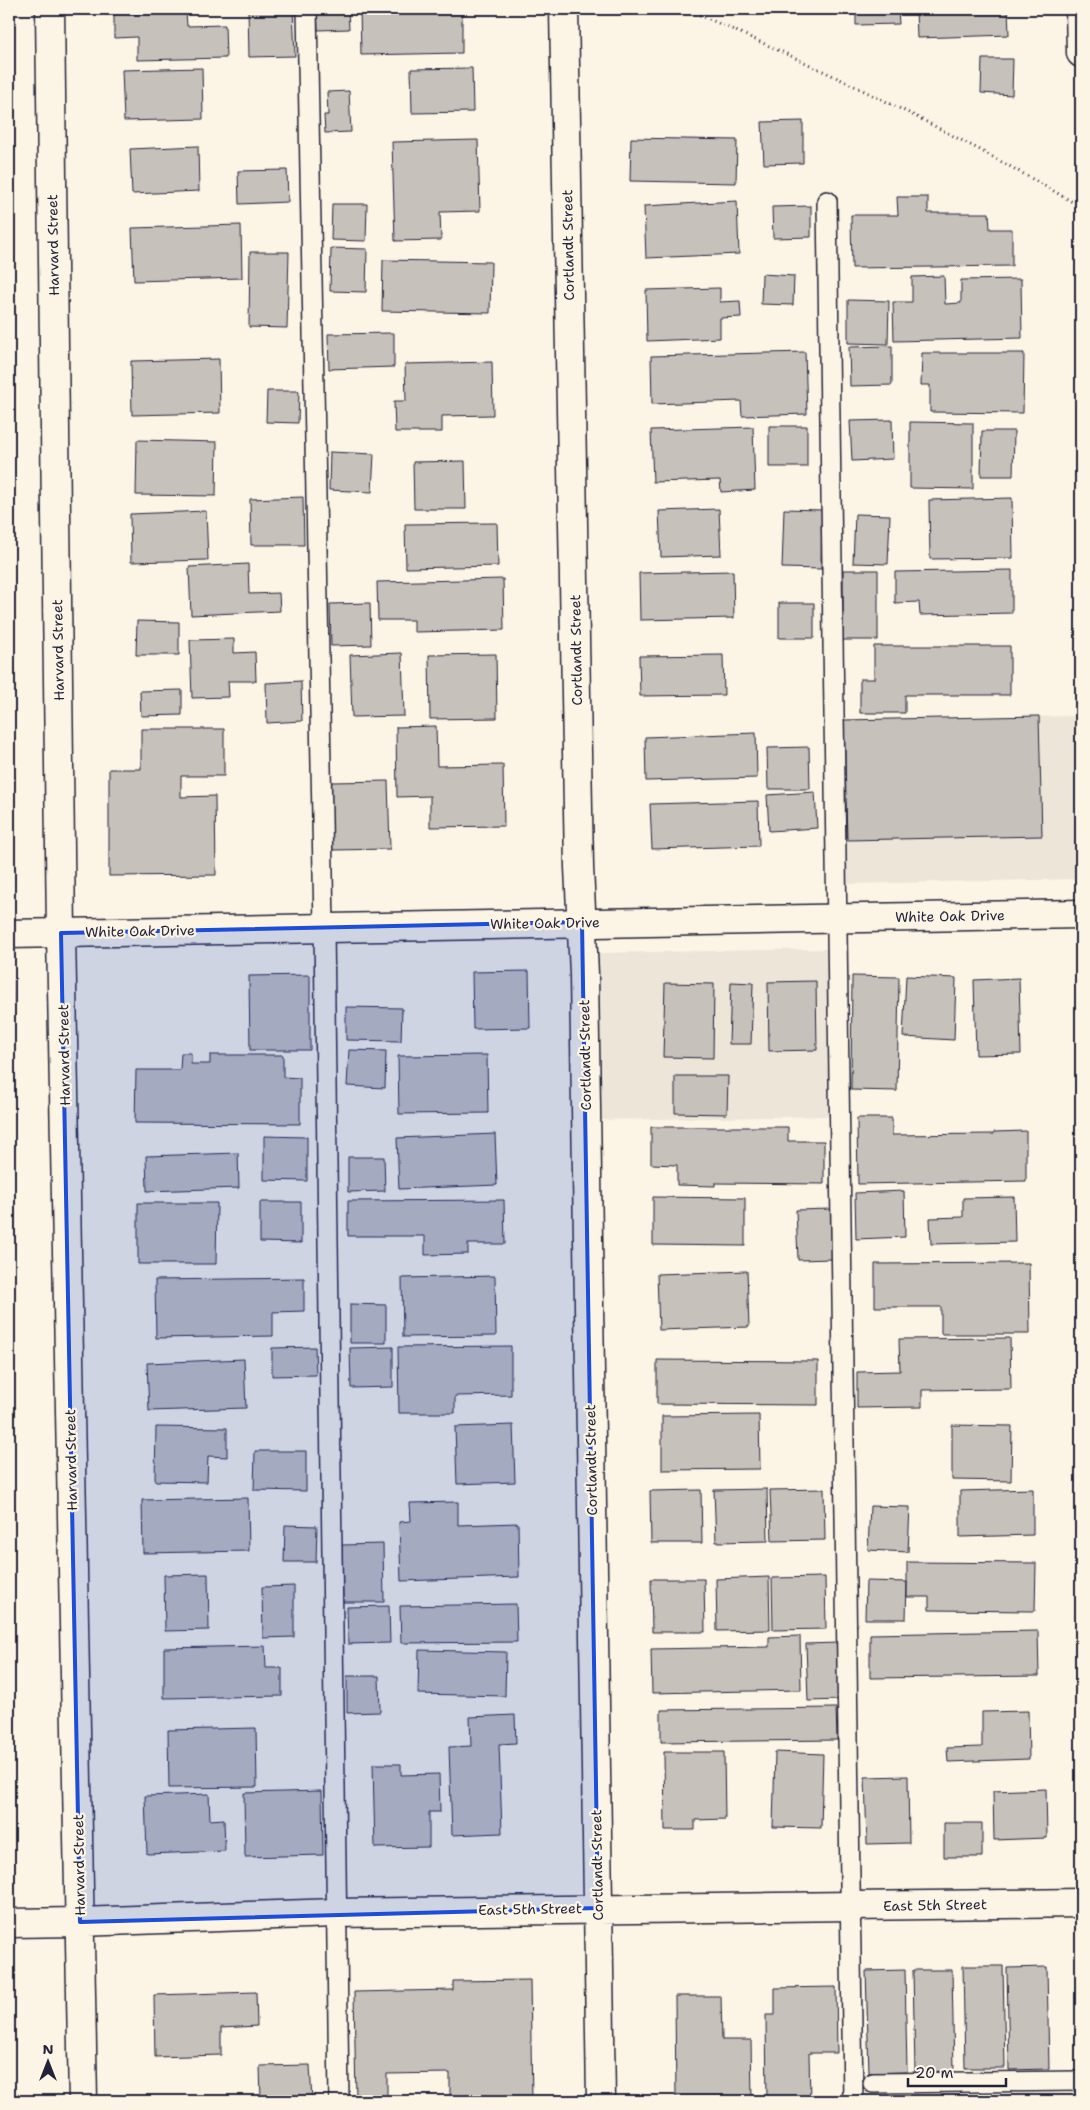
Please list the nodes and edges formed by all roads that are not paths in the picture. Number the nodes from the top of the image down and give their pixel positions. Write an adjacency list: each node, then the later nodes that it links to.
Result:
1 (50, 9): 11 (street, Harvard Street)
2 (306, 9): 10 (lane)
3 (564, 9): 9 (street, Cortlandt Street)
4 (1080, 9): 5 (street)
5 (1081, 52)
6 (827, 201): 8 (lane)
7 (1081, 914): 8 (street, White Oak Drive)
8 (837, 918): 9 (street, White Oak Drive); 14 (lane)
9 (582, 922): 10 (street, White Oak Drive); 15 (street, Cortlandt Street)
10 (324, 927): 11 (street, White Oak Drive); 16 (lane)
11 (61, 933): 12 (street, White Oak Drive); 17 (street, Harvard Street)
12 (9, 934)
13 (1081, 1903): 14 (street, East 5th Street)
14 (851, 1907): 15 (street, East 5th Street); 24 (lane)
15 (598, 1908): 16 (street, East 5th Street); 23 (street, Cortlandt Street)
16 (336, 1913): 17 (street, East 5th Street); 22 (lane)
17 (80, 1922): 18 (street, East 5th Street); 21 (street, Harvard Street)
18 (9, 1923)
19 (1081, 2081): 20 (lane)
20 (873, 2083)
21 (83, 2101)
22 (339, 2101)
23 (601, 2101)
24 (853, 2101)

